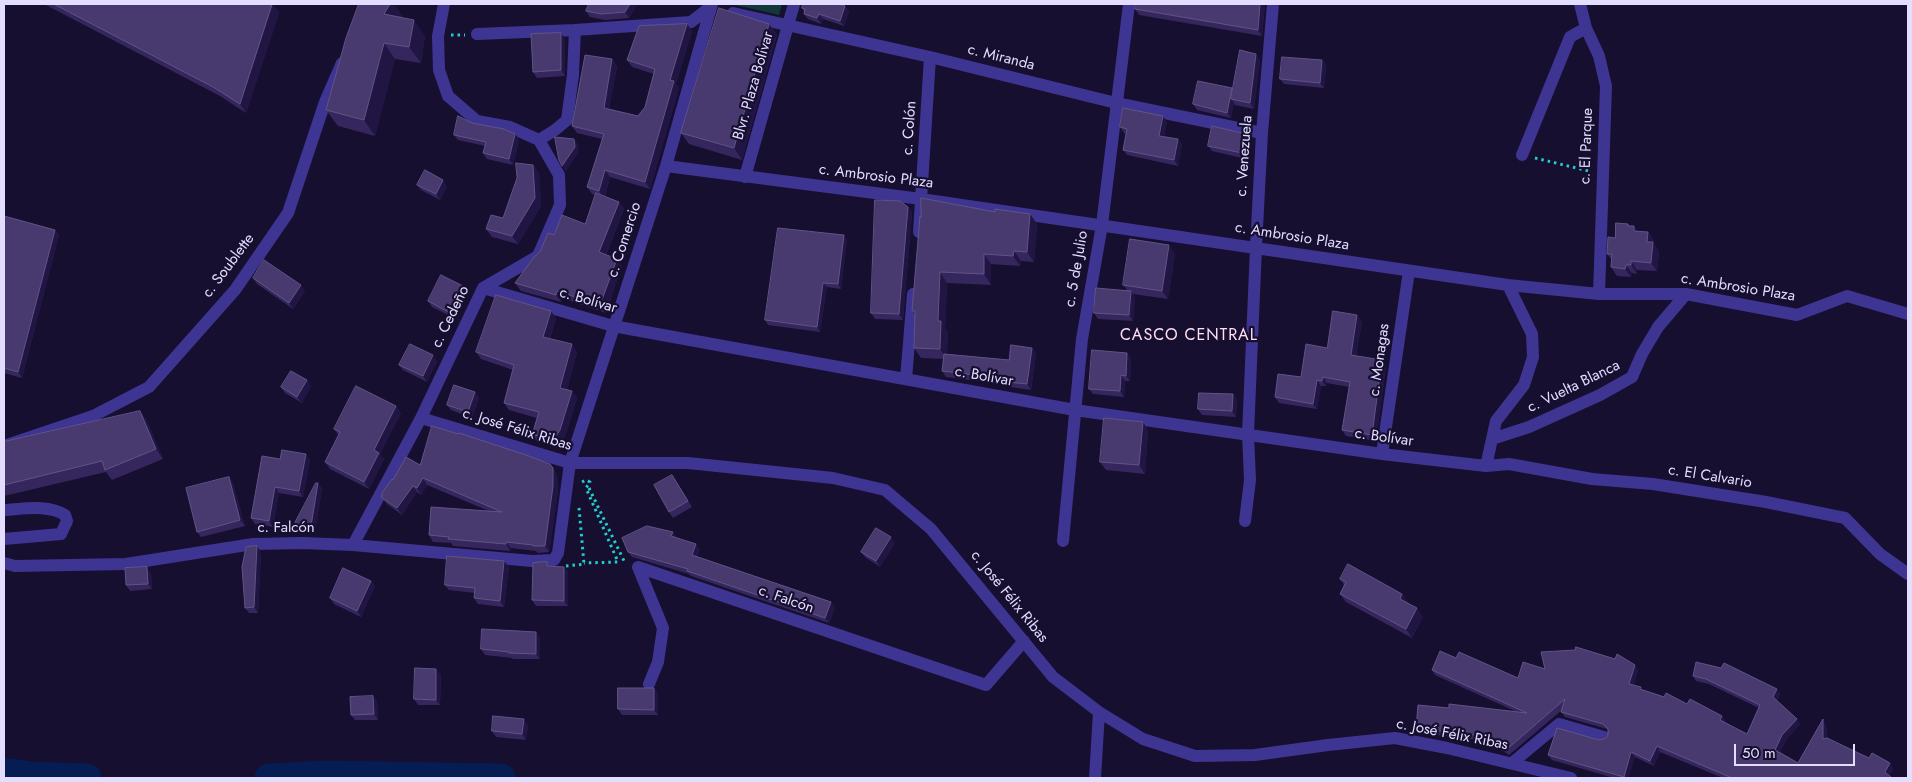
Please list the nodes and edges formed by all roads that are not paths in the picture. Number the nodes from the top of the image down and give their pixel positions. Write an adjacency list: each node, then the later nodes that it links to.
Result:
1 (444, 4): 16 (street)
2 (794, 4): 8 (street, Blvr. Plaza Bolívar)
3 (1129, 4): 14 (street, c. 5 de Julio)
4 (1274, 4): 15 (street, c. Venezuela)
5 (1580, 4): 9 (street, c. El Parque)
6 (711, 6): 10 (street); 18 (street, c. Comercio)
7 (733, 13): 8 (street, c. Miranda)
8 (788, 25): 13 (street, c. Miranda); 19 (street, Blvr. Plaza Bolívar)
9 (1586, 28): 17 (street); 28 (street, c. El Parque)
10 (575, 30): 11 (street); 16 (street)
11 (477, 34)
12 (348, 48): 37 (street, c. Soublette)
13 (930, 57): 14 (street, c. Miranda); 20 (street, c. Colón)
14 (1116, 103): 15 (street, c. Miranda); 21 (street, c. 5 de Julio)
15 (1262, 133): 23 (street, c. Venezuela)
16 (539, 140): 27 (street, c. Cedeño)
17 (1522, 155)
18 (666, 166): 19 (street, c. Ambrosio Plaza); 31 (street, c. Comercio)
19 (745, 177): 20 (street, c. Ambrosio Plaza)
20 (921, 199): 21 (street, c. Ambrosio Plaza); 22 (street, c. Colón)
21 (1102, 225): 23 (street, c. Ambrosio Plaza); 33 (street, c. 5 de Julio)
22 (917, 247)
23 (1256, 247): 24 (street, c. Ambrosio Plaza); 35 (street, c. Venezuela)
24 (1409, 271): 26 (street, c. Ambrosio Plaza); 38 (street, c. Monagas)
25 (914, 284): 32 (street)
26 (1508, 285): 28 (street, c. Ambrosio Plaza); 36 (street)
27 (483, 288): 31 (street, c. Bolívar); 34 (street, c. Cedeño)
28 (1600, 294): 29 (street, c. Ambrosio Plaza)
29 (1686, 294): 30 (street, c. Ambrosio Plaza); 36 (street, c. Vuelta Blanca)
30 (1908, 314)
31 (613, 326): 32 (street, c. Bolívar); 39 (street, c. Comercio)
32 (906, 379): 33 (street, c. Bolívar)
33 (1075, 410): 35 (street, c. Bolívar); 44 (street, c. 5 de Julio)
34 (420, 418): 39 (street, c. José Félix Ribas); 45 (street, c. Cedeño)
35 (1248, 434): 38 (street, c. Bolívar); 42 (street, c. Venezuela)
36 (1492, 439): 40 (street)
37 (4, 446)
38 (1382, 454): 40 (street, c. Bolívar)
39 (570, 463): 46 (street, c. Comercio); 49 (street, c. José Félix Ribas)
40 (1486, 466): 48 (street, c. El Calvario)
41 (4, 510): 43 (street)
42 (1245, 521)
43 (4, 539)
44 (1063, 541)
45 (353, 545): 46 (street, c. Falcón); 47 (street, c. Falcón)
46 (554, 560)
47 (4, 563)
48 (1908, 574)
49 (1024, 641): 50 (street, c. Falcón); 51 (street, c. José Félix Ribas)
50 (649, 684)
51 (1100, 712): 53 (street, c. José Félix Ribas); 54 (street)
52 (1604, 737): 53 (street)
53 (1512, 763): 55 (street, c. José Félix Ribas)
54 (1095, 778)
55 (1571, 778)

